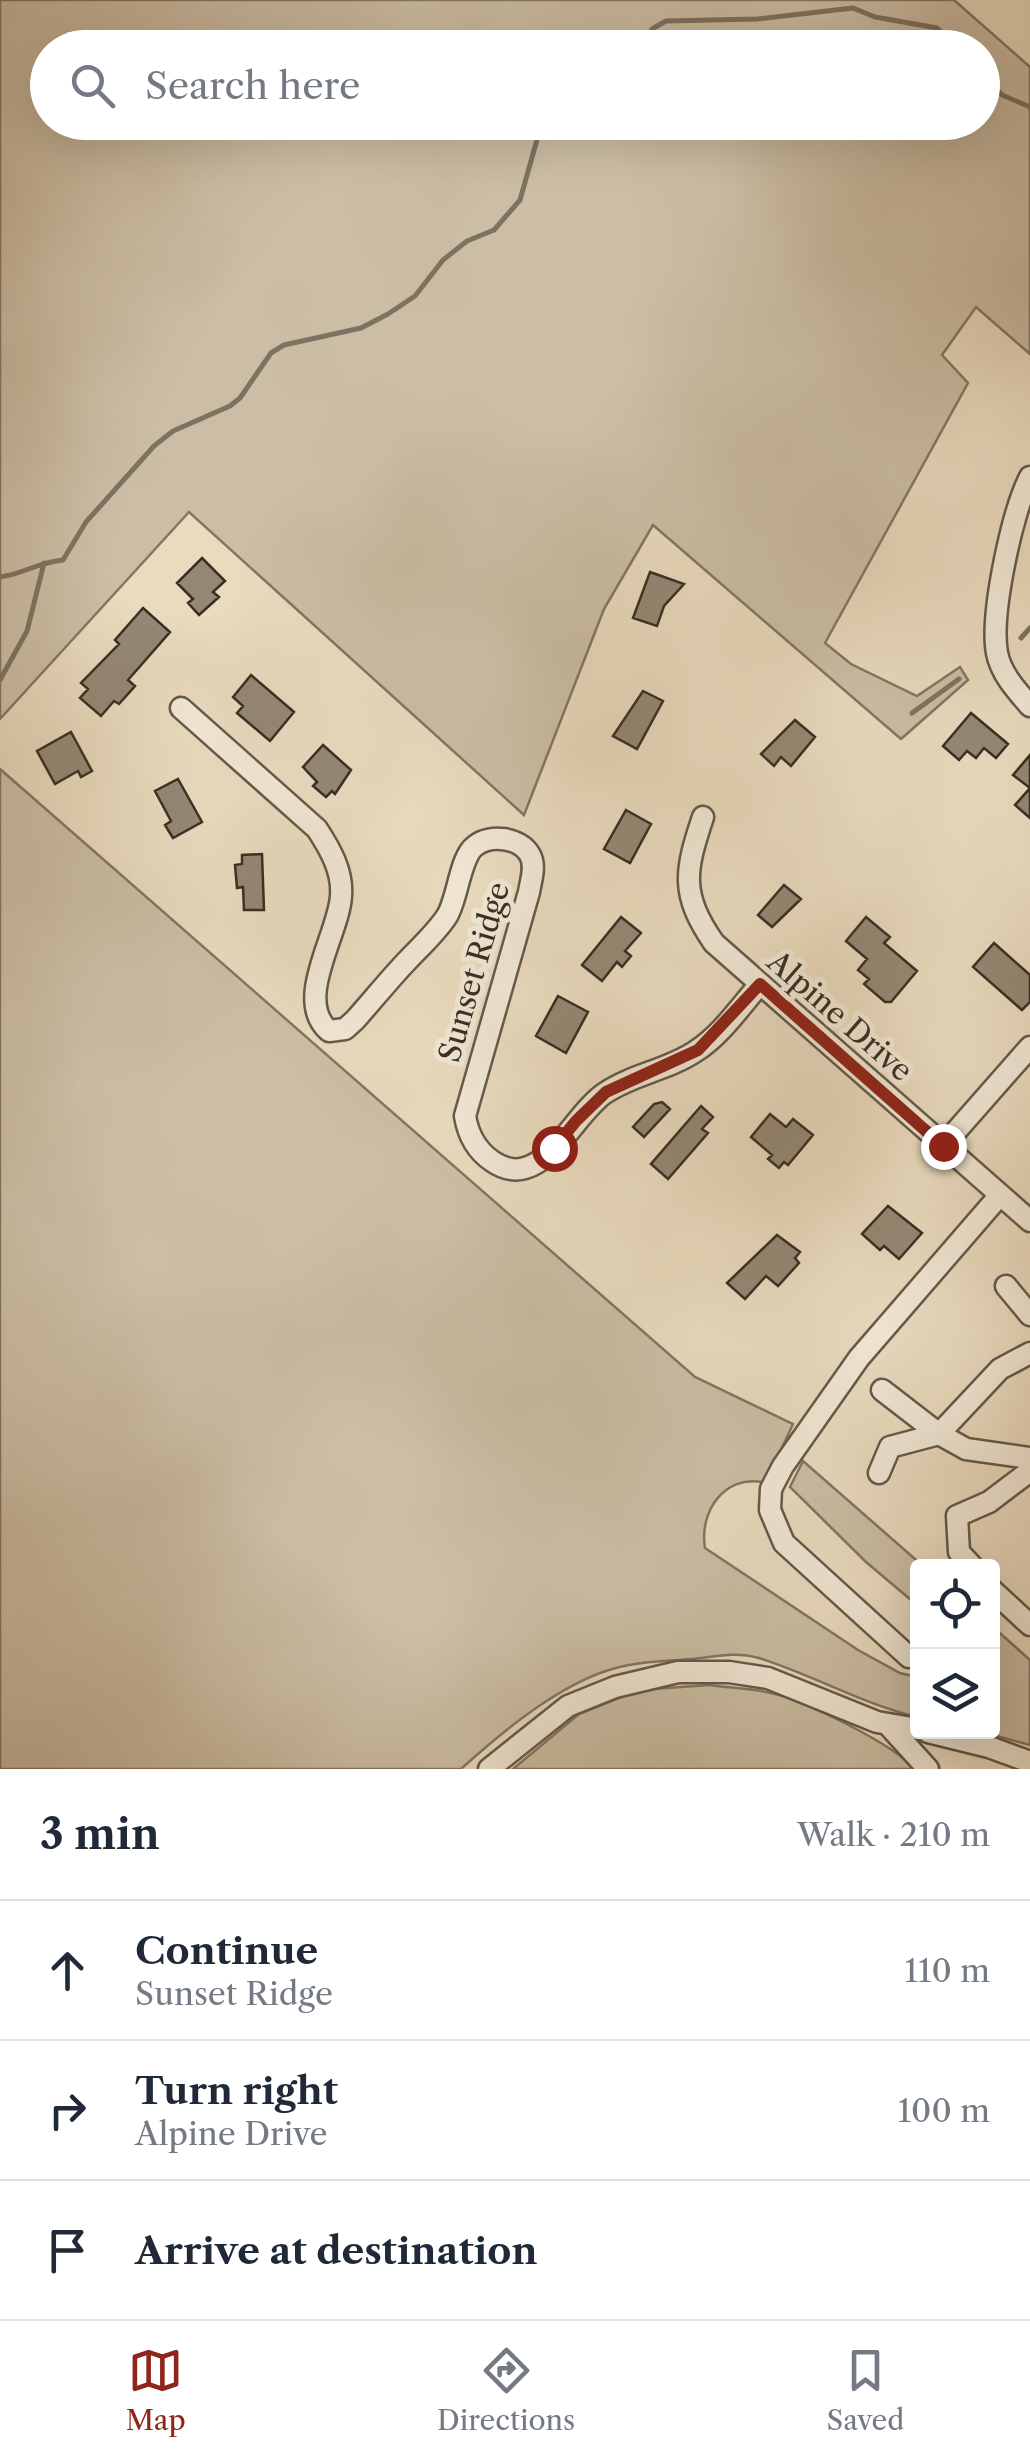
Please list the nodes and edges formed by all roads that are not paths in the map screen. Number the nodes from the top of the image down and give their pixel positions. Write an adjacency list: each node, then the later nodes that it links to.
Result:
1 (1030, 477): 2 (street)
2 (1030, 706)
3 (180, 708): 5 (street, Sunset Ridge)
4 (704, 817): 5 (street, Alpine Drive)
5 (760, 984): 7 (street, Alpine Drive)
6 (1030, 1047): 7 (street)
7 (943, 1146): 8 (street, Alpine Drive)
8 (1000, 1195): 9 (street, Alpine Drive); 21 (street)
9 (1030, 1221)
10 (1006, 1286): 11 (street)
11 (1030, 1315)
12 (1030, 1353): 14 (street)
13 (882, 1390): 14 (street)
14 (939, 1434): 15 (street); 17 (street)
15 (1030, 1458)
16 (1030, 1471): 18 (street)
17 (879, 1473)
18 (966, 1559)
19 (1000, 1597): 20 (street)
20 (1030, 1625)
21 (909, 1656)
22 (890, 1727): 23 (street); 26 (street); 27 (street)
23 (910, 1728)
24 (956, 1739): 25 (street)
25 (1020, 1764)
26 (489, 1769)
27 (928, 1769)

